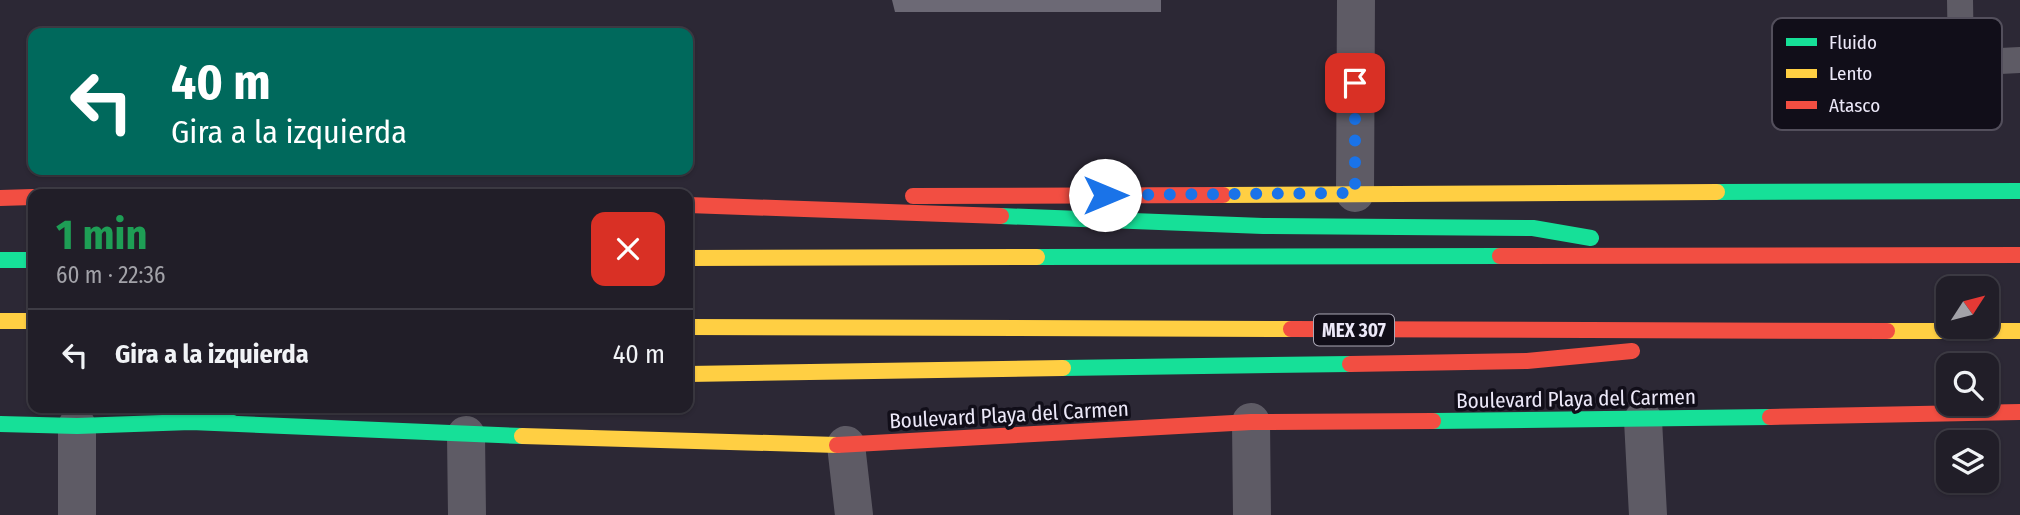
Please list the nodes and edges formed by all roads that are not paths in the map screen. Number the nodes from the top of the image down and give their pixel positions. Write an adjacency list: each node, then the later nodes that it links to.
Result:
1 (1356, 0): 7 (street)
2 (1960, 0): 3 (lane)
3 (1960, 18)
4 (2020, 60): 5 (lane)
5 (2002, 61)
6 (2020, 191): 7 (main road)
7 (1355, 193): 10 (main road)
8 (28, 197): 9 (main road)
9 (0, 198)
10 (693, 198)
11 (693, 205): 13 (main road)
12 (2020, 255): 13 (main road)
13 (1707, 256): 14 (main road)
14 (693, 258)
15 (0, 260): 16 (main road)
16 (28, 260)
17 (0, 321): 18 (main road)
18 (28, 321)
19 (693, 327): 20 (main road, MEX 307)
20 (1780, 330): 21 (main road, MEX 307); 22 (main road)
21 (2020, 331)
22 (693, 374)
23 (2020, 412): 25 (main road, Boulevard Playa del Carmen)
24 (218, 413): 26 (main road)
25 (1643, 420): 27 (main road, Boulevard Playa del Carmen); 36 (street)
26 (191, 422): 29 (main road, Boulevard Playa del Carmen); 30 (main road, Boulevard Playa del Carmen)
27 (1251, 422): 31 (main road, Boulevard Playa del Carmen); 35 (street)
28 (0, 424): 29 (main road, Boulevard Playa del Carmen)
29 (77, 426): 32 (street)
30 (466, 435): 31 (main road, Boulevard Playa del Carmen); 33 (street)
31 (846, 445): 34 (street)
32 (77, 515)
33 (467, 515)
34 (854, 515)
35 (1252, 515)
36 (1648, 515)

